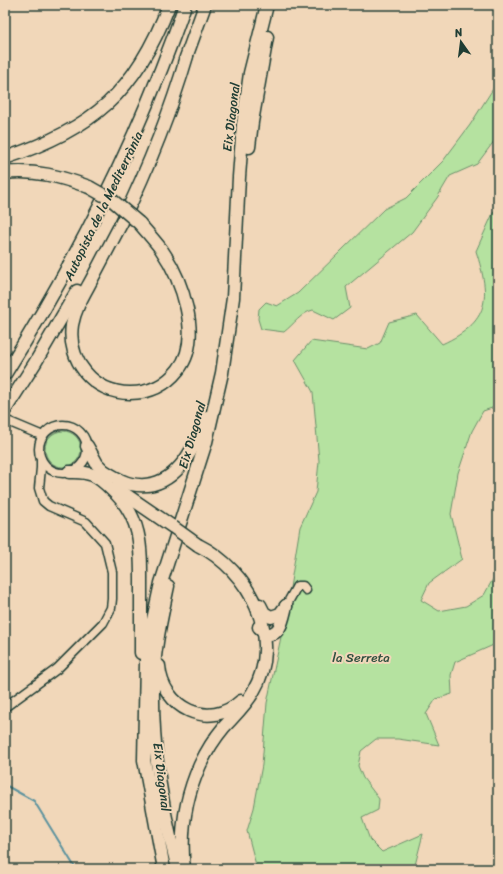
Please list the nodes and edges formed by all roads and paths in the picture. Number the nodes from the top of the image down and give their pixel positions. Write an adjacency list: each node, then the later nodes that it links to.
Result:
1 (169, 5): 7 (highway)
2 (185, 5): 10 (highway, Autopista de la Mediterrània)
3 (206, 5): 6 (highway, Autopista de la Mediterrània)
4 (267, 5): 9 (highway, Eix Diagonal)
5 (275, 5): 22 (highway, Eix Diagonal)
6 (187, 56): 8 (highway, bridge); 11 (highway, Autopista de la Mediterrània)
7 (5, 158)
8 (5, 173)
9 (222, 373): 17 (highway); 27 (highway, Eix Diagonal)
10 (5, 374)
11 (5, 410)
12 (5, 420): 13 (street)
13 (42, 436): 14 (street); 15 (street)
14 (87, 446): 16 (street); 17 (highway)
15 (41, 459): 16 (street); 18 (street)
16 (64, 472): 17 (highway); 18 (street)
17 (102, 475): 19 (highway, bridge); 27 (highway)
18 (38, 488): 26 (street)
19 (241, 584): 21 (highway); 22 (highway); 24 (highway)
20 (306, 590): 21 (street)
21 (286, 606): 23 (highway)
22 (162, 617): 29 (highway, Eix Diagonal)
23 (279, 629): 24 (highway); 25 (highway)
24 (264, 633): 25 (highway)
25 (263, 668): 30 (highway)
26 (5, 707)
27 (142, 746): 28 (highway, Eix Diagonal)
28 (164, 869)
29 (178, 869)
30 (184, 869)

